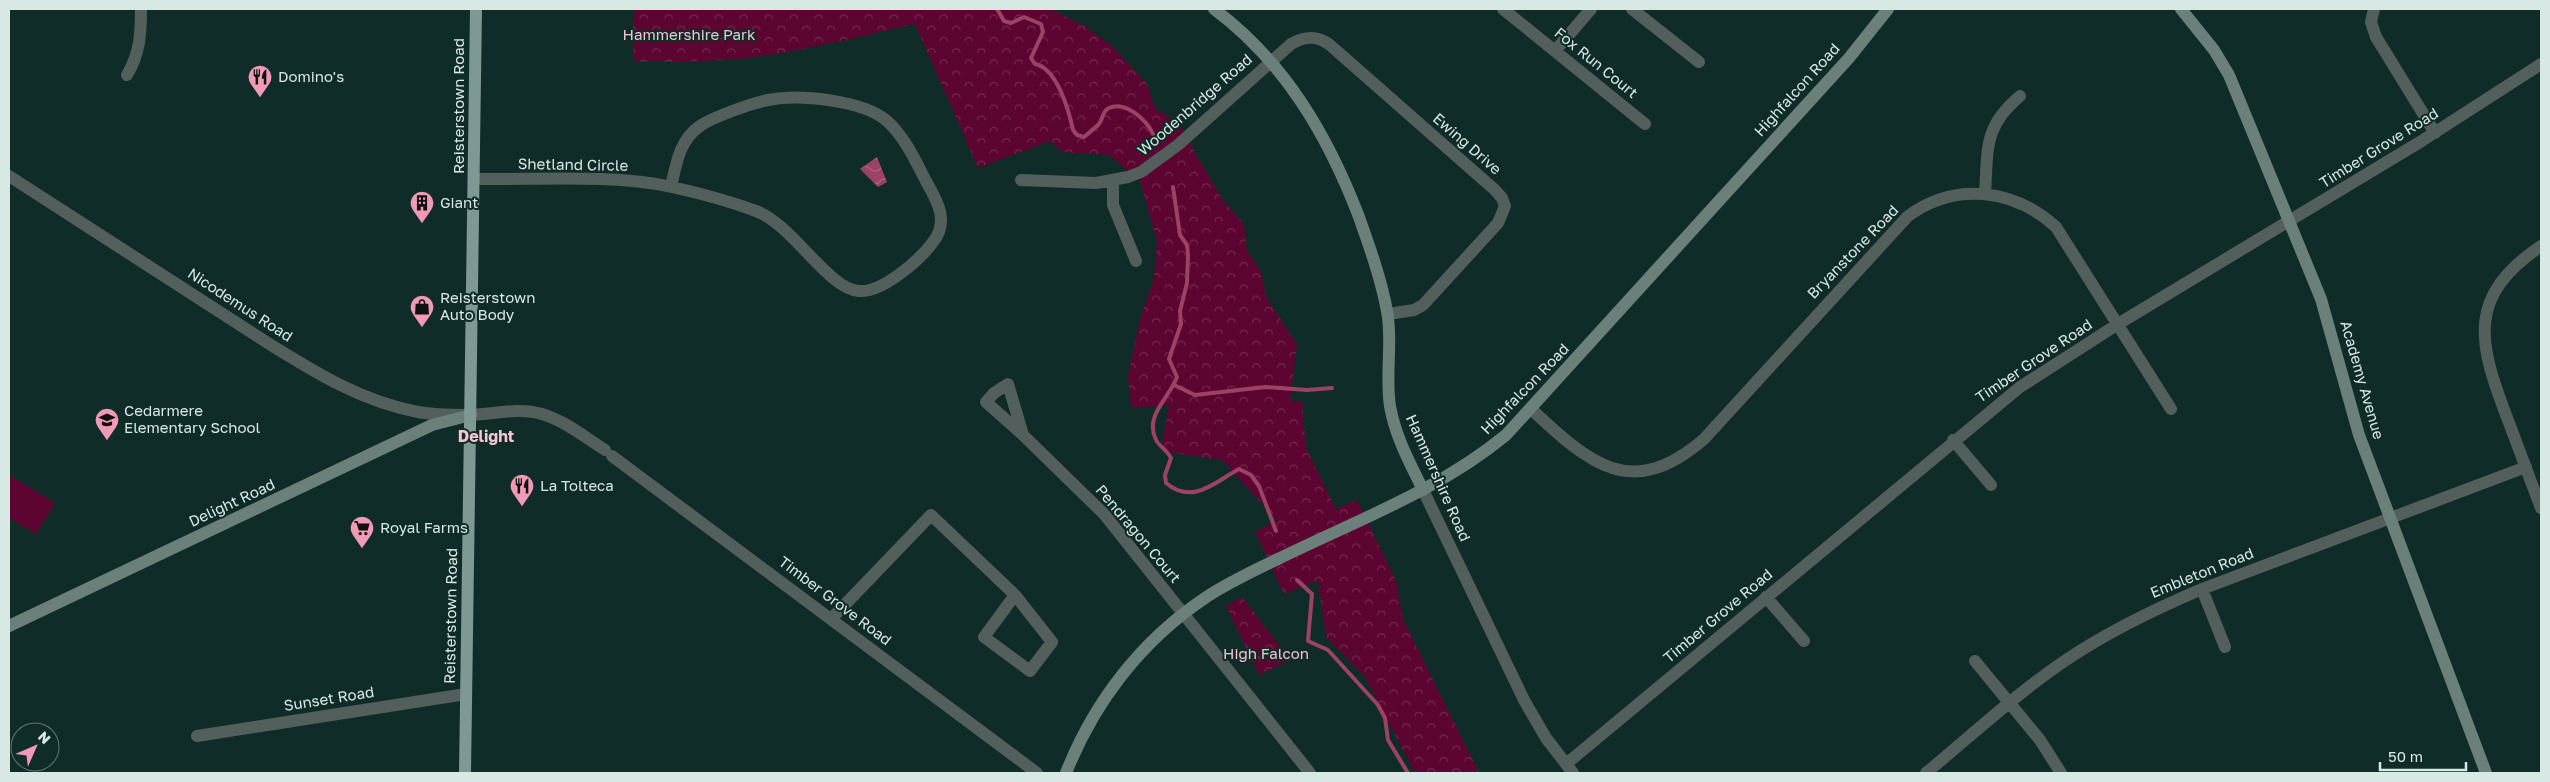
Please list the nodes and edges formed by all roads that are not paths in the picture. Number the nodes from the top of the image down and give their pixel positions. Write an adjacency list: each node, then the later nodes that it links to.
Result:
1 (141, 9): 14 (street)
2 (476, 9): 19 (main road, Reisterstown Road)
3 (1214, 9): 11 (street, Hammershire Road)
4 (1503, 9): 10 (street, Fox Run Court)
5 (1591, 9): 10 (street)
6 (1632, 9): 12 (street)
7 (1888, 9): 29 (street, Highfalcon Road)
8 (2181, 9): 24 (street, Academy Avenue)
9 (2374, 9): 17 (street)
10 (1554, 51): 16 (street, Fox Run Court)
11 (1271, 61): 21 (street, Woodenbridge Road); 27 (street, Hammershire Road); 27 (street, Ewing Drive)
12 (1699, 62)
13 (2541, 64): 17 (street, Timber Grove Road)
14 (127, 75)
15 (2020, 96): 23 (street)
16 (1644, 124)
17 (2435, 133): 24 (street, Timber Grove Road)
18 (9, 176): 31 (street, Nicodemus Road)
19 (475, 179): 22 (street, Shetland Circle); 31 (main road, Reisterstown Road)
20 (1021, 180): 21 (street, Woodenbridge Road)
21 (1113, 181): 26 (street)
22 (671, 187): 22 (street, Shetland Circle)
23 (1985, 194): 28 (street, Bryanstone Road); 29 (street, Bryanstone Road)
24 (2290, 222): 28 (street, Timber Grove Road); 38 (street, Academy Avenue)
25 (2541, 246): 34 (street)
26 (1136, 261)
27 (1388, 314): 36 (street, Hammershire Road)
28 (2118, 324): 30 (street, Bryanstone Road); 33 (street, Timber Grove Road)
29 (1531, 409): 36 (street, Highfalcon Road)
30 (2171, 409)
31 (471, 415): 43 (street, Timber Grove Road); 44 (street, Delight Road); 48 (main road, Reisterstown Road)
32 (1023, 435): 42 (street, Pendragon Court)
33 (1953, 440): 35 (street); 41 (street, Timber Grove Road)
34 (2526, 467): 37 (street); 38 (street, Embleton Road)
35 (1991, 485)
36 (1423, 490): 42 (street, Highfalcon Road); 51 (street, Hammershire Road)
37 (2541, 508)
38 (2390, 518): 39 (street, Embleton Road); 58 (street, Academy Avenue)
39 (2202, 589): 46 (street); 49 (street, Embleton Road)
40 (1015, 595): 40 (street); 43 (street)
41 (1766, 597): 45 (street); 51 (street, Timber Grove Road)
42 (1183, 614): 54 (street, Highfalcon Road); 55 (street, Pendragon Court)
43 (832, 618): 53 (street, Timber Grove Road)
44 (9, 626)
45 (1804, 641)
46 (2225, 647)
47 (1975, 662): 49 (street)
48 (466, 694): 50 (street, Sunset Road); 52 (main road, Reisterstown Road)
49 (2010, 703): 56 (street, Embleton Road); 57 (street)
50 (197, 736)
51 (1570, 769)
52 (465, 773)
53 (1038, 773)
54 (1066, 773)
55 (1310, 773)
56 (1926, 773)
57 (2061, 773)
58 (2486, 773)

